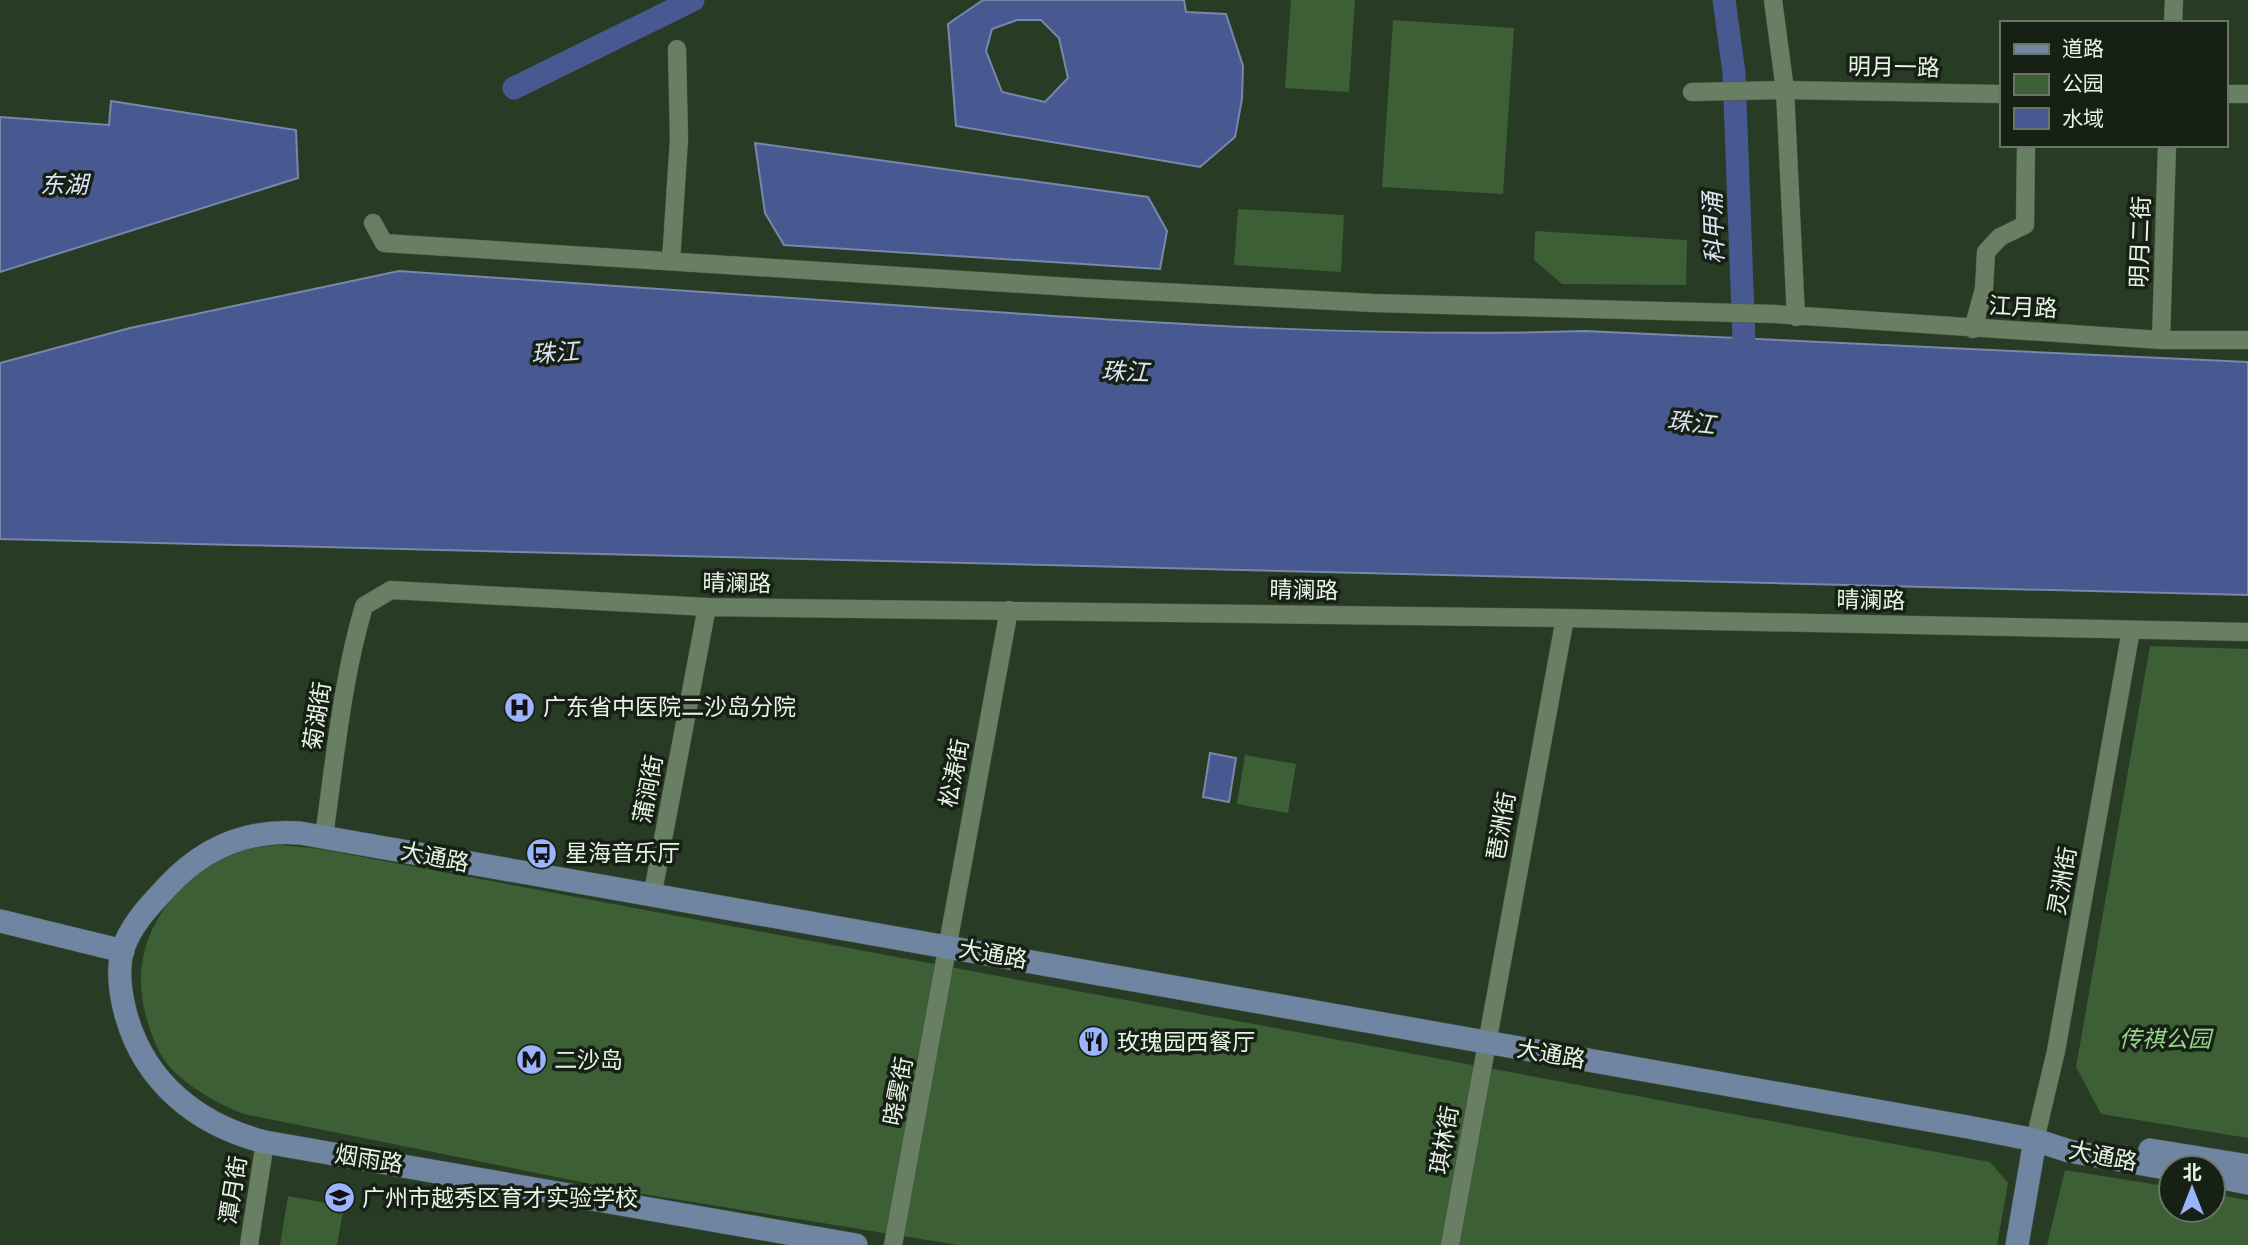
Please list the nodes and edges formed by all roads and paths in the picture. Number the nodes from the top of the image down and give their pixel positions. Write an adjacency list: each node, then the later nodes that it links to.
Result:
1 (1773, 0): 5 (street)
2 (2174, 0): 3 (street)
3 (2173, 21)
4 (677, 49): 13 (street)
5 (1786, 90): 6 (street, 明月一路); 7 (street, 明月一路); 14 (street)
6 (1692, 92)
7 (2000, 94)
8 (2227, 94): 9 (street)
9 (2248, 94)
10 (2026, 147): 15 (street)
11 (2167, 147): 16 (street, 明月二街)
12 (373, 223): 13 (street, 江月路)
13 (671, 261): 14 (street, 江月路)
14 (1797, 317): 15 (street, 江月路)
15 (1973, 329): 16 (street, 江月路)
16 (2161, 340): 17 (street, 江月路)
17 (2248, 340)
18 (364, 606): 19 (street, 晴澜路); 24 (street, 菊湖街)
19 (707, 607): 20 (street, 晴澜路); 25 (street, 蒲涧街)
20 (1009, 610): 21 (street, 晴澜路); 28 (street, 松涛街)
21 (1565, 618): 22 (street, 晴澜路); 30 (street, 琶洲街)
22 (2131, 630): 23 (street, 晴澜路); 31 (street, 灵洲街)
23 (2248, 632)
24 (324, 836): 25 (main road, 大通路); 29 (main road, 大通路)
25 (652, 897): 28 (main road, 大通路)
26 (0, 922): 29 (main road)
27 (0, 935): 29 (main road)
28 (947, 946): 30 (main road, 大通路); 39 (street, 晓雾街)
29 (121, 958): 32 (main road, 烟雨路)
30 (1486, 1043): 31 (main road, 大通路); 40 (street, 琪林街)
31 (2035, 1140): 33 (main road, 大通路); 34 (main road, 大通路); 41 (main road)
32 (265, 1142): 37 (street, 潭月街); 38 (main road, 烟雨路)
33 (2248, 1166)
34 (2157, 1167)
35 (2227, 1179): 36 (main road)
36 (2248, 1182)
37 (249, 1245)
38 (856, 1245)
39 (893, 1245)
40 (1450, 1245)
41 (2017, 1245)

